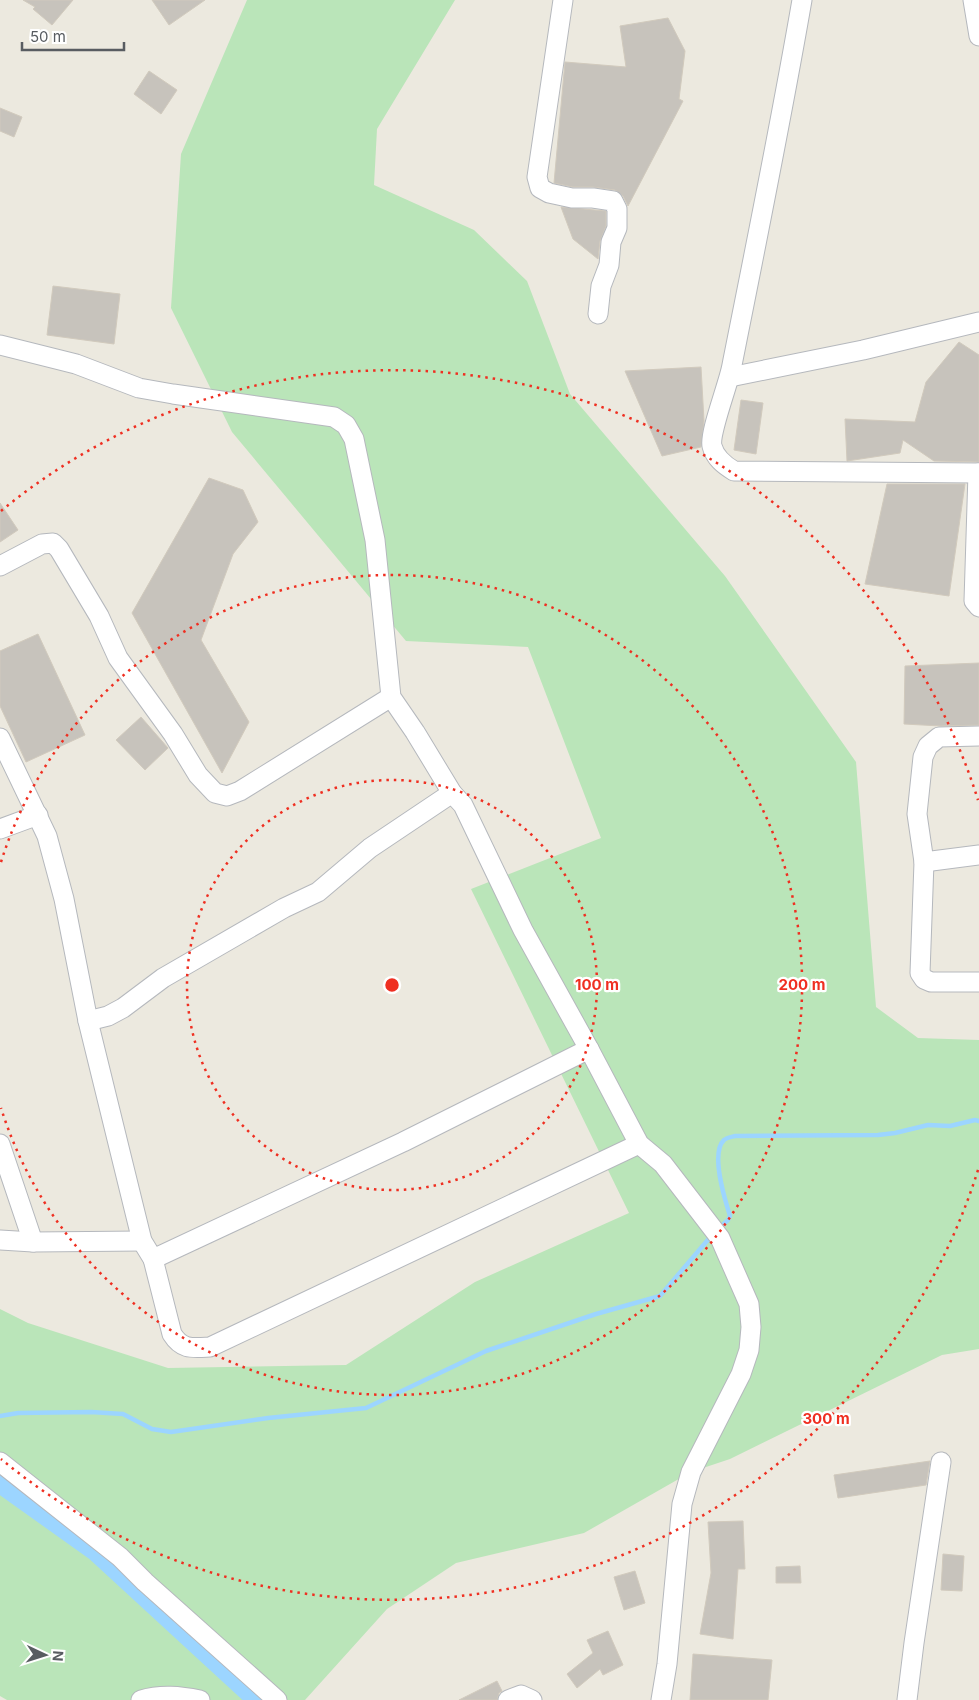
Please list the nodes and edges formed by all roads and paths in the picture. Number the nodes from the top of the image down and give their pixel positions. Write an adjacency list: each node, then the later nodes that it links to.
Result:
1 (563, 0): 5 (street)
2 (802, 0): 8 (street)
3 (973, 0): 4 (street)
4 (979, 36)
5 (598, 314)
6 (979, 322): 8 (street)
7 (0, 345): 12 (street)
8 (730, 377): 9 (street)
9 (978, 473): 11 (street)
10 (0, 566): 12 (street)
11 (979, 607)
12 (391, 697): 15 (street)
13 (979, 736): 19 (street)
14 (0, 738): 16 (street)
15 (452, 793): 21 (street); 22 (street)
16 (38, 815): 17 (street); 21 (street)
17 (0, 829)
18 (979, 855): 19 (street)
19 (924, 862): 20 (street)
20 (979, 982)
21 (88, 1021): 26 (street)
22 (589, 1049): 24 (street); 28 (street)
23 (0, 1144): 27 (street)
24 (638, 1144): 28 (street); 36 (street)
25 (0, 1240): 27 (street)
26 (142, 1241): 27 (street); 28 (street)
27 (33, 1242)
28 (153, 1259)
29 (0, 1462): 33 (street)
30 (941, 1462): 37 (street)
31 (141, 1700): 32 (street)
32 (200, 1700)
33 (277, 1700)
34 (508, 1700): 35 (street)
35 (532, 1700)
36 (661, 1700)
37 (907, 1700)

